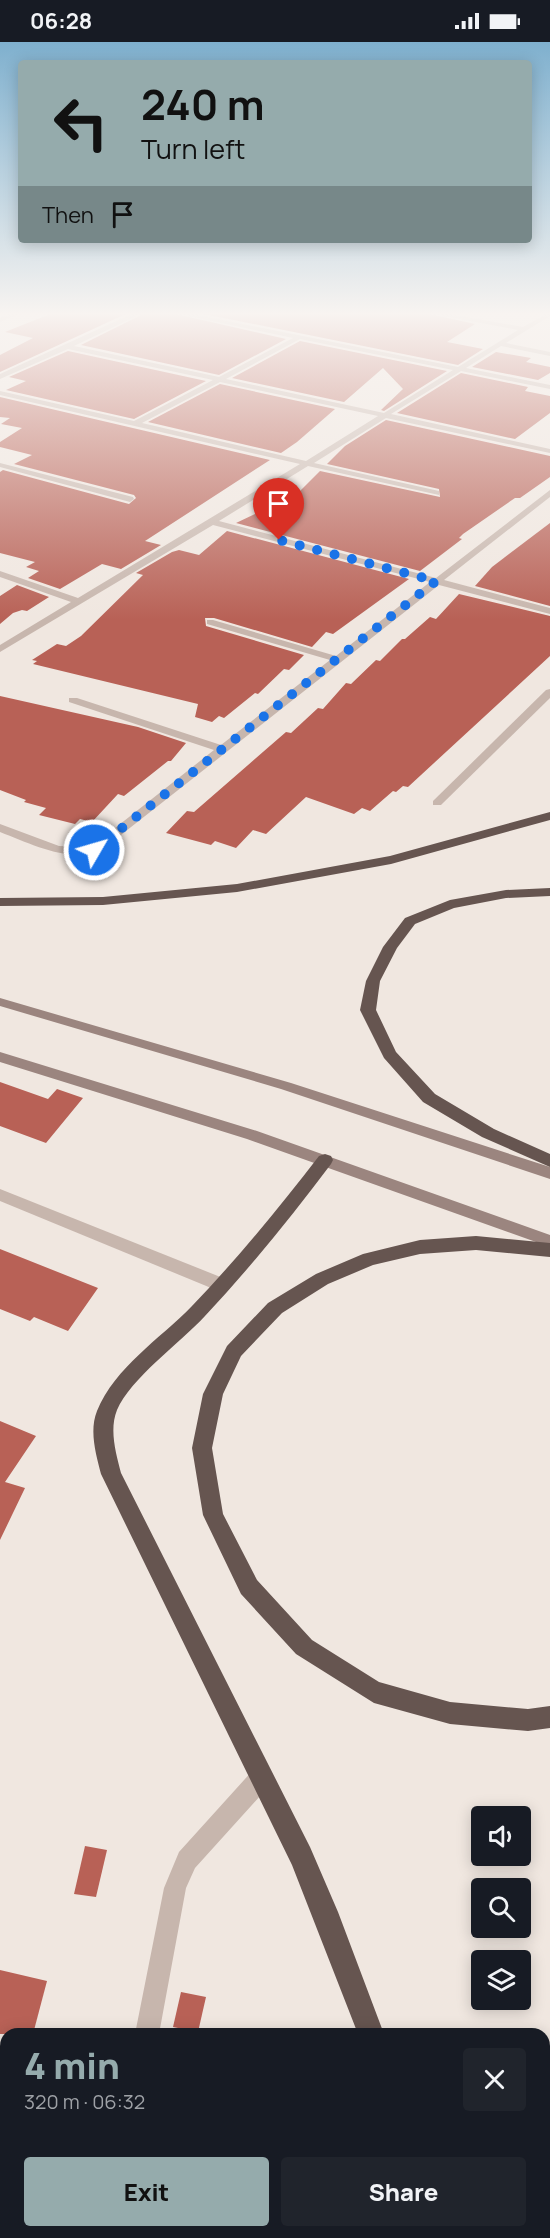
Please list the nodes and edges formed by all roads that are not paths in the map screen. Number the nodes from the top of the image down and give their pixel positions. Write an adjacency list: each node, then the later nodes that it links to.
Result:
1 (98, 414): 5 (street)
2 (153, 414): 5 (street)
3 (387, 414): 7 (street)
4 (389, 414): 6 (street)
5 (137, 423): 7 (street)
6 (550, 451)
7 (307, 464): 10 (street); 12 (street)
8 (0, 465): 11 (street)
9 (550, 492): 14 (street)
10 (436, 493)
11 (130, 498)
12 (212, 522): 14 (street); 15 (street)
13 (0, 574): 15 (street)
14 (436, 581): 16 (street); 19 (street)
15 (79, 602): 18 (street)
16 (550, 611)
17 (210, 622): 19 (street)
18 (0, 649)
19 (338, 659): 22 (street)
20 (550, 692): 23 (street)
21 (73, 700): 22 (street)
22 (224, 750): 25 (street)
23 (437, 803)
24 (550, 816): 27 (highway)
25 (0, 828)
26 (550, 892): 31 (highway)
27 (0, 902)
28 (0, 1002): 32 (main road)
29 (0, 1057): 30 (main road)
30 (325, 1160): 34 (main road); 36 (highway)
31 (550, 1161)
32 (550, 1173)
33 (0, 1195): 36 (street)
34 (550, 1241)
35 (550, 1250): 37 (highway)
36 (222, 1285): 38 (highway)
37 (550, 1717)
38 (262, 1777): 39 (street); 40 (highway)
39 (148, 2028)
40 (369, 2028)

